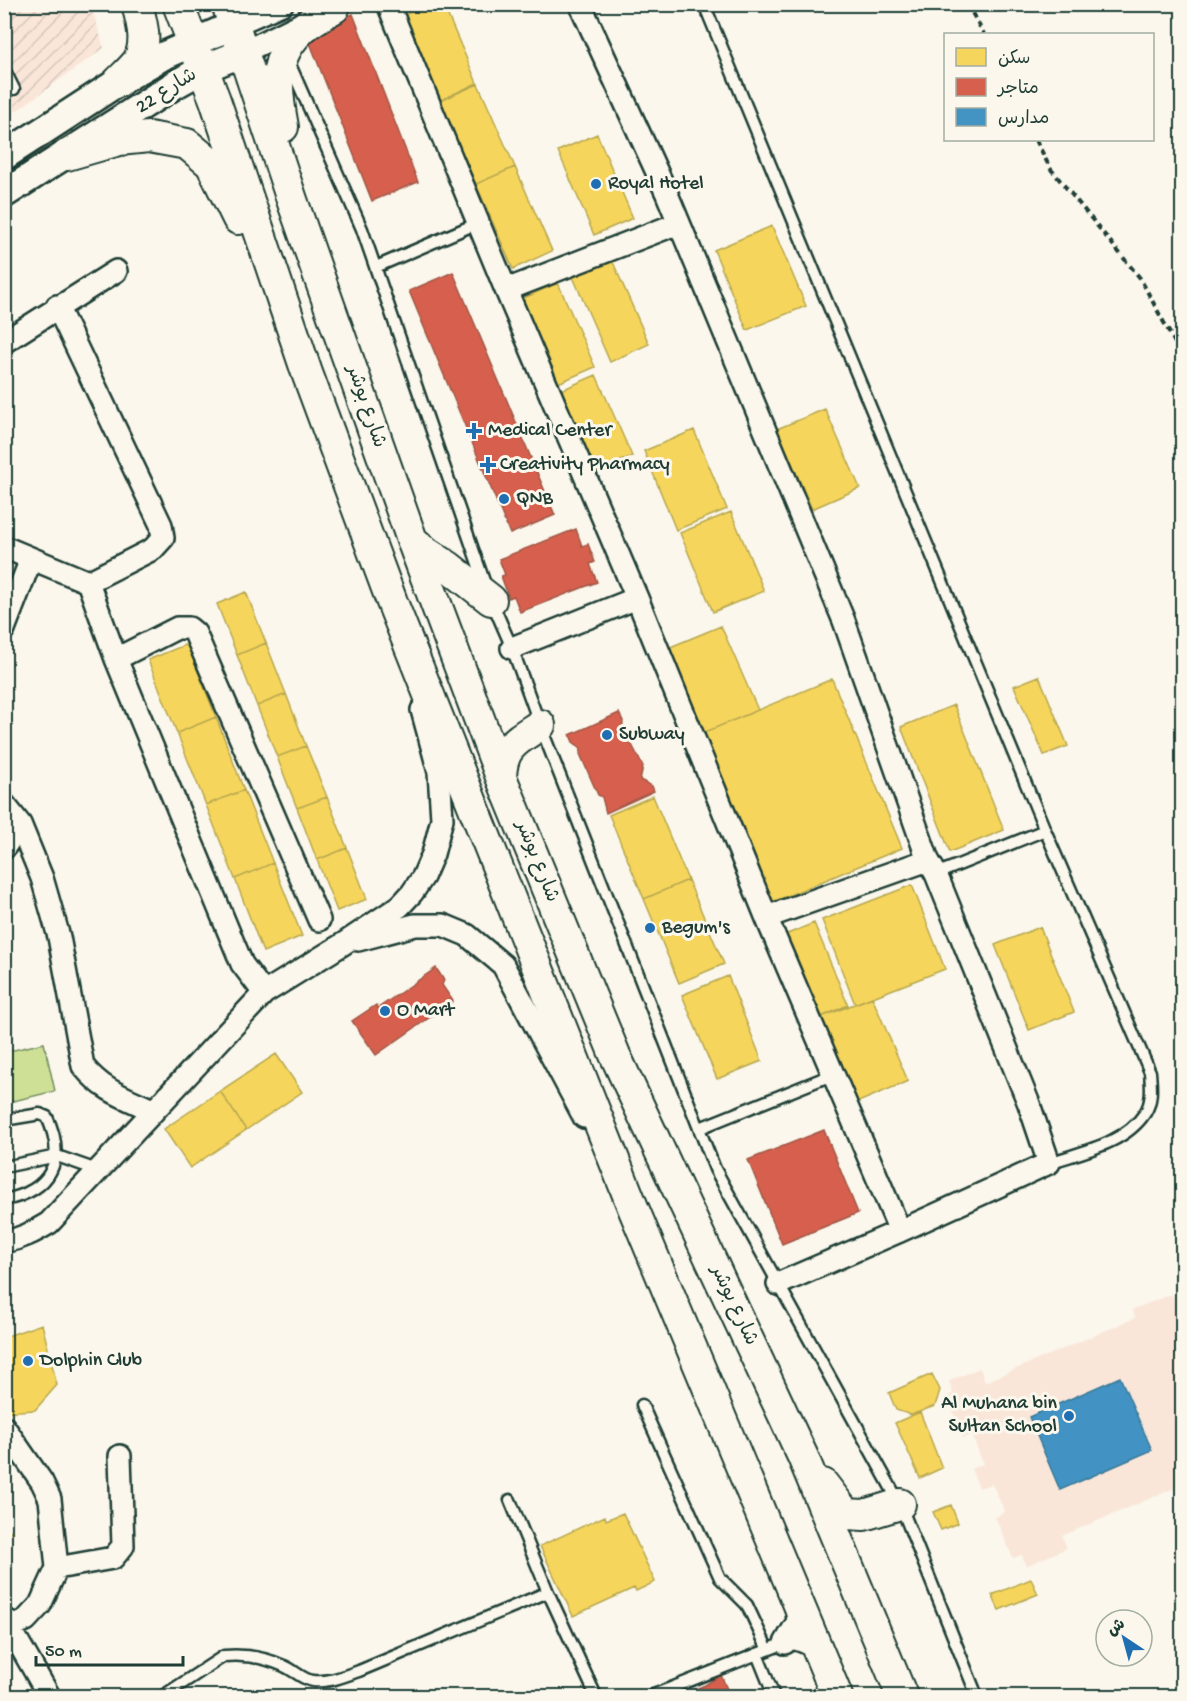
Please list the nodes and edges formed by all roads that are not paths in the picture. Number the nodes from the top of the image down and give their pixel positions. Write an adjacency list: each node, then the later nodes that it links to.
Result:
1 (137, 4): 12 (main road)
2 (178, 4): 10 (main road, شارع بوشر)
3 (282, 4): 8 (street, شارع 22)
4 (388, 4): 18 (street)
5 (580, 4): 19 (street)
6 (704, 4): 40 (lane)
7 (336, 6): 8 (street, شارع 22); 9 (main road)
8 (234, 27): 10 (street, شارع 22); 17 (main road, شارع بوشر)
9 (284, 51): 17 (main road); 20 (lane)
10 (198, 56): 12 (street, شارع 22); 14 (street, شارع 22); 25 (main road, شارع بوشر)
11 (4, 69): 13 (lane)
12 (118, 82): 15 (street, شارع 22)
13 (14, 89)
14 (67, 155): 16 (street, شارع 22); 25 (main road)
15 (4, 156)
16 (4, 194)
17 (292, 200): 26 (main road, شارع بوشر)
18 (478, 223): 20 (lane); 22 (street)
19 (679, 223): 22 (street); 42 (street)
20 (376, 267): 31 (lane)
21 (116, 271): 23 (street)
22 (506, 290): 30 (street)
23 (57, 306): 24 (street); 29 (street)
24 (4, 342)
25 (307, 373): 32 (main road, شارع بوشر)
26 (412, 540): 31 (main road); 37 (main road, شارع بوشر)
27 (4, 547): 28 (street)
28 (31, 560): 29 (street); 33 (street)
29 (88, 582): 35 (street)
30 (637, 598): 34 (street); 43 (street)
31 (491, 600): 34 (lane)
32 (392, 602): 45 (street); 56 (main road, شارع بوشر)
33 (4, 629)
34 (513, 648): 36 (lane)
35 (116, 659): 44 (street); 46 (street)
36 (540, 725): 37 (main road); 50 (lane)
37 (501, 777): 63 (main road, شارع بوشر)
38 (4, 804): 39 (street)
39 (20, 824): 41 (street); 48 (street)
40 (1045, 830): 42 (lane); 52 (lane)
41 (4, 848)
42 (932, 867): 43 (street); 52 (street)
43 (767, 917): 47 (street)
44 (319, 920)
45 (343, 944): 46 (street); 56 (street)
46 (264, 993): 48 (street)
47 (834, 1074): 50 (lane); 57 (street)
48 (152, 1110): 54 (street)
49 (4, 1120): 51 (lane)
50 (700, 1128): 59 (lane)
51 (57, 1156): 53 (lane); 54 (lane); 55 (lane)
52 (1049, 1163): 57 (street)
53 (4, 1167)
54 (97, 1170): 58 (street)
55 (4, 1200)
56 (634, 1210): 68 (main road, شارع بوشر)
57 (900, 1231): 59 (street)
58 (4, 1242)
59 (778, 1284): 65 (lane)
60 (642, 1405): 69 (lane)
61 (4, 1427): 66 (street)
62 (120, 1456): 66 (street)
63 (803, 1457): 65 (main road); 77 (main road, شارع بوشر)
64 (510, 1500): 67 (lane)
65 (900, 1504): 78 (lane)
66 (57, 1568): 71 (street)
67 (548, 1592): 72 (lane); 73 (lane)
68 (795, 1596): 69 (street); 70 (main road, شارع بوشر)
69 (770, 1649): 70 (lane); 74 (lane); 75 (lane)
70 (821, 1660): 76 (main road, شارع بوشر)
71 (49, 1696)
72 (163, 1696)
73 (596, 1696)
74 (651, 1696)
75 (774, 1696)
76 (837, 1696)
77 (902, 1696)
78 (977, 1696)

